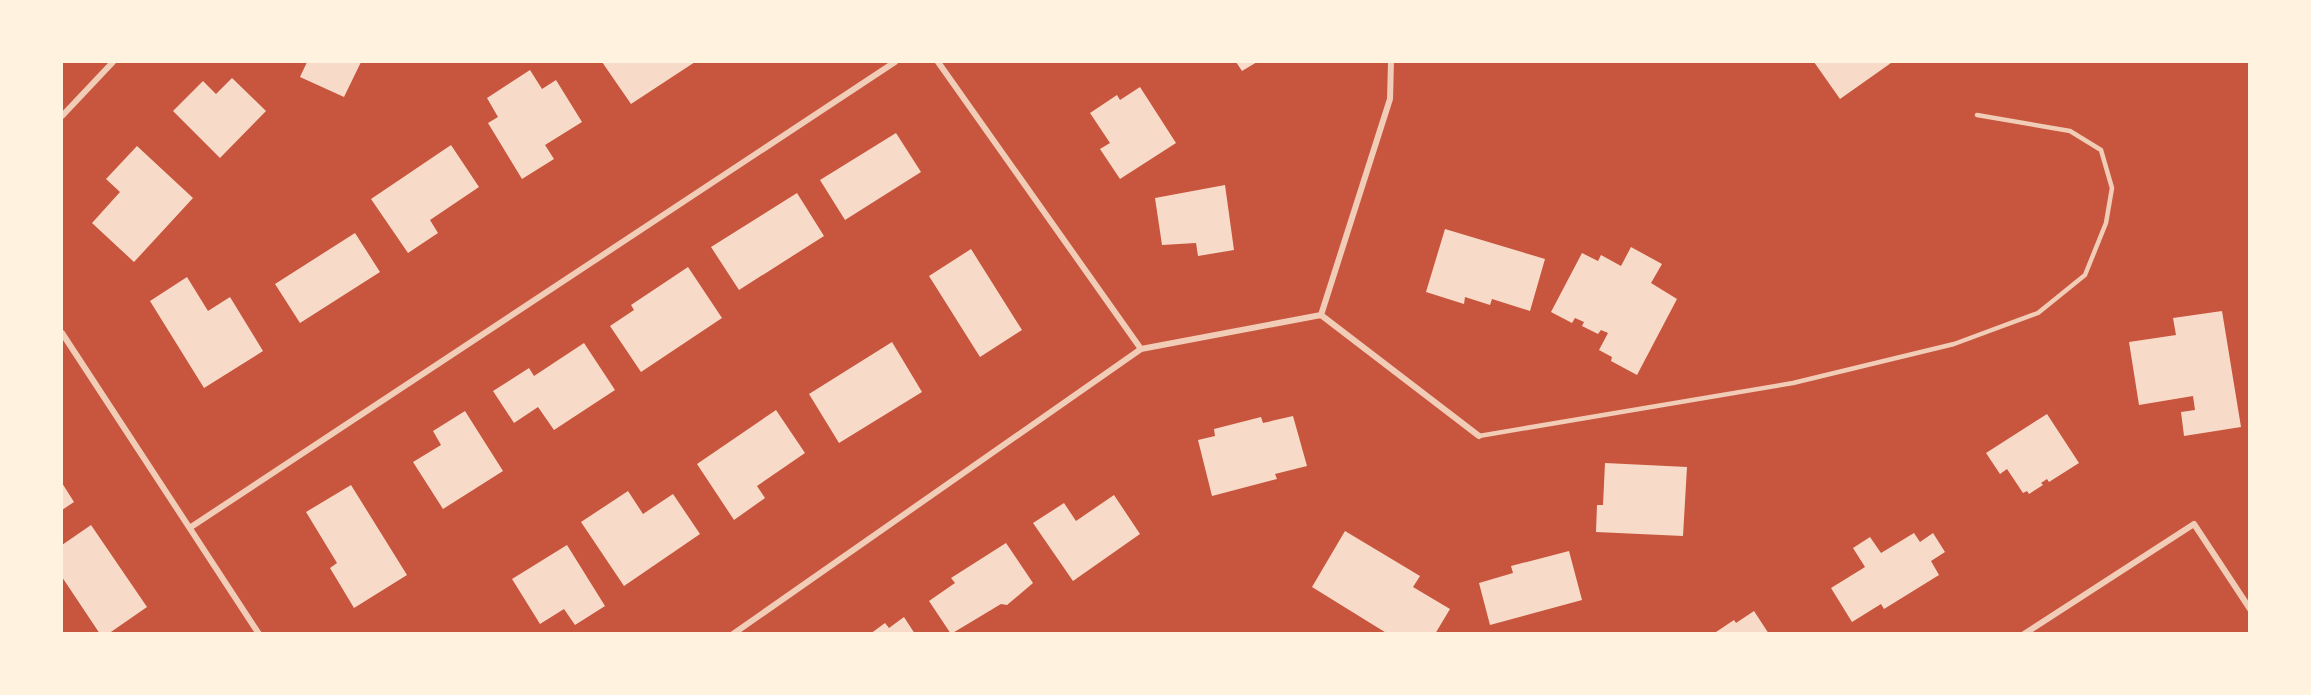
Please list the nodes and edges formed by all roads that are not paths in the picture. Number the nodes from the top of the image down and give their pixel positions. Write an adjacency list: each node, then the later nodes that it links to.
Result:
1 (113, 62): 6 (street)
2 (895, 62): 11 (street)
3 (938, 62): 9 (street)
4 (1391, 62): 7 (street)
5 (1977, 115): 10 (lane)
6 (62, 116)
7 (1321, 315): 9 (street); 10 (street)
8 (62, 333): 11 (street)
9 (1141, 349): 14 (street)
10 (1479, 436)
11 (191, 526): 13 (street)
12 (2250, 609): 15 (street)
13 (259, 633)
14 (734, 633)
15 (2024, 633)

